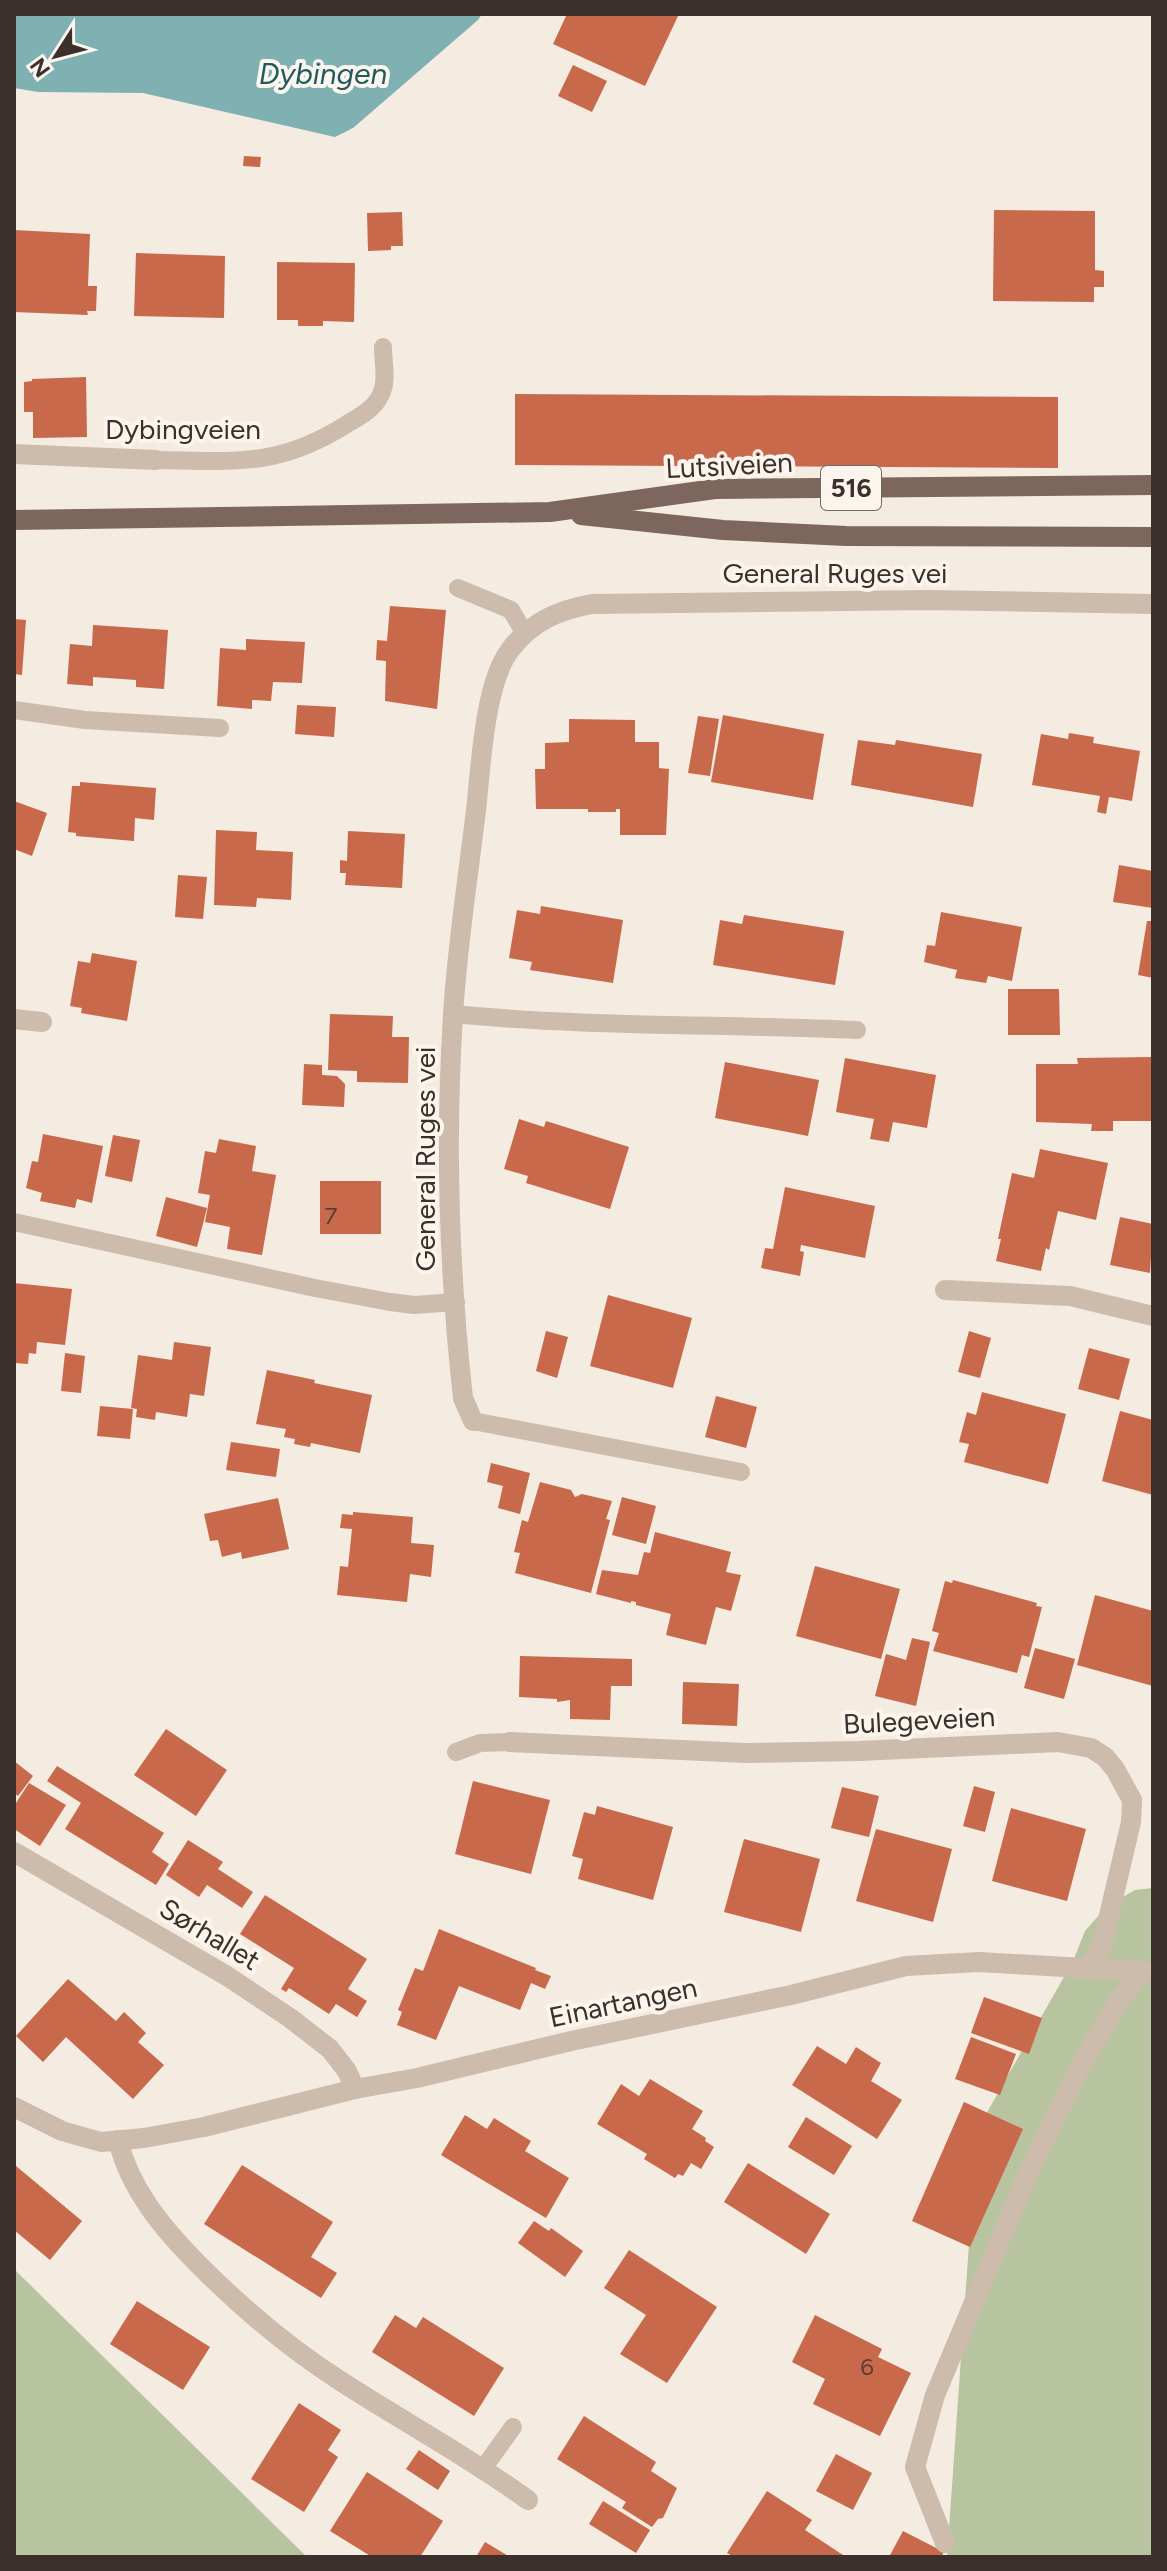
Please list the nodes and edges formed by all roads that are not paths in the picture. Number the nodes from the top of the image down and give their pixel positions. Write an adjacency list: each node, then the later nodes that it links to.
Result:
1 (383, 347): 3 (lane, Dybingveien)
2 (14, 454): 3 (street, Dybingveien)
3 (156, 460)
4 (1153, 485): 5 (main road, Lutsiveien / 516)
5 (550, 512): 6 (main road, Lutsiveien / 516); 7 (main road, Lutsiveien / 516)
6 (14, 520)
7 (1153, 537)
8 (458, 588): 10 (lane)
9 (1153, 604): 10 (street, General Ruges vei)
10 (525, 634): 13 (street, General Ruges vei)
11 (14, 710): 12 (lane)
12 (220, 728)
13 (453, 1014): 16 (lane); 19 (street, General Ruges vei)
14 (14, 1019): 15 (street)
15 (42, 1022)
16 (857, 1030)
17 (14, 1222): 19 (lane)
18 (945, 1290): 20 (street)
19 (456, 1302): 21 (street, General Ruges vei)
20 (1153, 1316)
21 (473, 1421): 22 (lane, General Ruges vei)
22 (741, 1472)
23 (509, 1742): 24 (lane); 26 (street, Bulegeveien)
24 (456, 1752)
25 (14, 1852): 28 (street, Sørhallet)
26 (1091, 1966): 27 (street, Einartangen); 28 (street, Einartangen)
27 (1149, 1971): 34 (street, Einartangen)
28 (355, 2089): 30 (street, Einartangen)
29 (14, 2107): 30 (street, Einartangen)
30 (118, 2140): 32 (street)
31 (513, 2427): 32 (lane)
32 (482, 2470): 33 (street)
33 (528, 2500)
34 (945, 2543)

